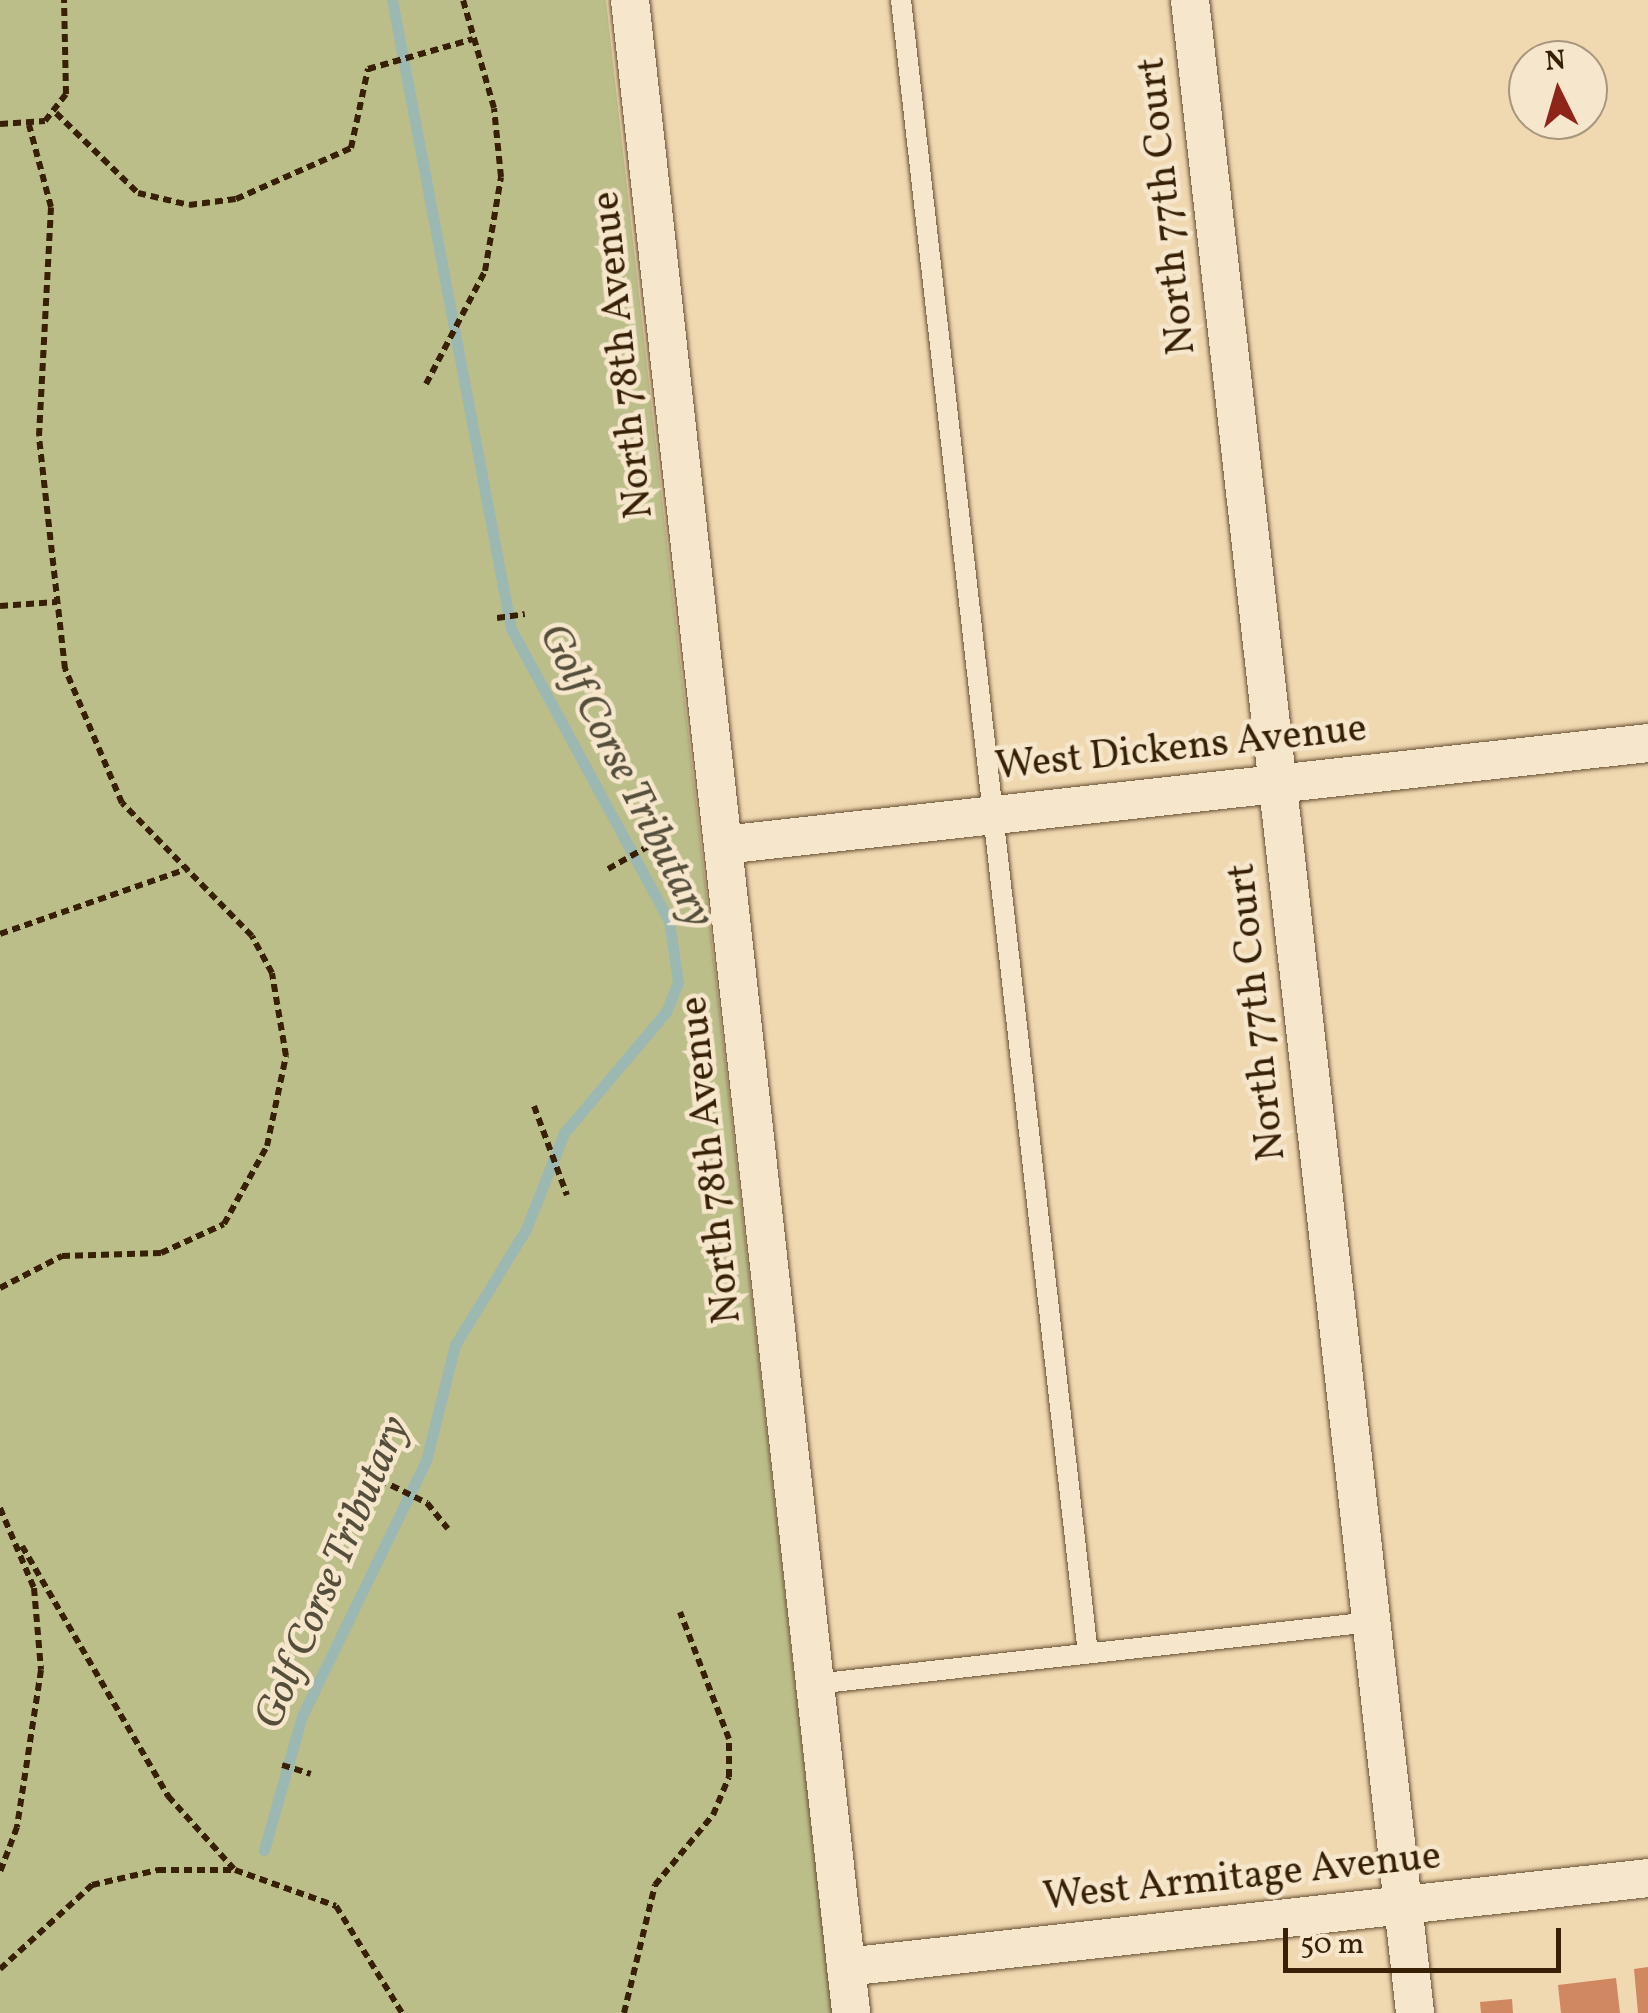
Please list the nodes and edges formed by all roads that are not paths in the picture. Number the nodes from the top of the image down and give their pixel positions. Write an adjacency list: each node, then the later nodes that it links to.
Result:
1 (630, 0): 7 (street, North 78th Avenue)
2 (901, 0): 6 (lane)
3 (1190, 0): 5 (street, North 77th Court)
4 (1648, 743): 5 (street, West Dickens Avenue)
5 (1278, 784): 6 (street, West Dickens Avenue); 8 (street, North 77th Court)
6 (994, 816): 7 (street, West Dickens Avenue); 9 (lane)
7 (723, 845): 10 (street, North 78th Avenue)
8 (1372, 1622): 9 (lane); 12 (street, North 77th Court)
9 (1088, 1653): 10 (lane)
10 (815, 1684): 13 (street, North 78th Avenue)
11 (1648, 1878): 12 (street, West Armitage Avenue)
12 (1403, 1906): 13 (street, West Armitage Avenue); 15 (street, North 77th Court)
13 (846, 1966): 14 (street, North 78th Avenue)
14 (851, 2013)
15 (1415, 2013)

